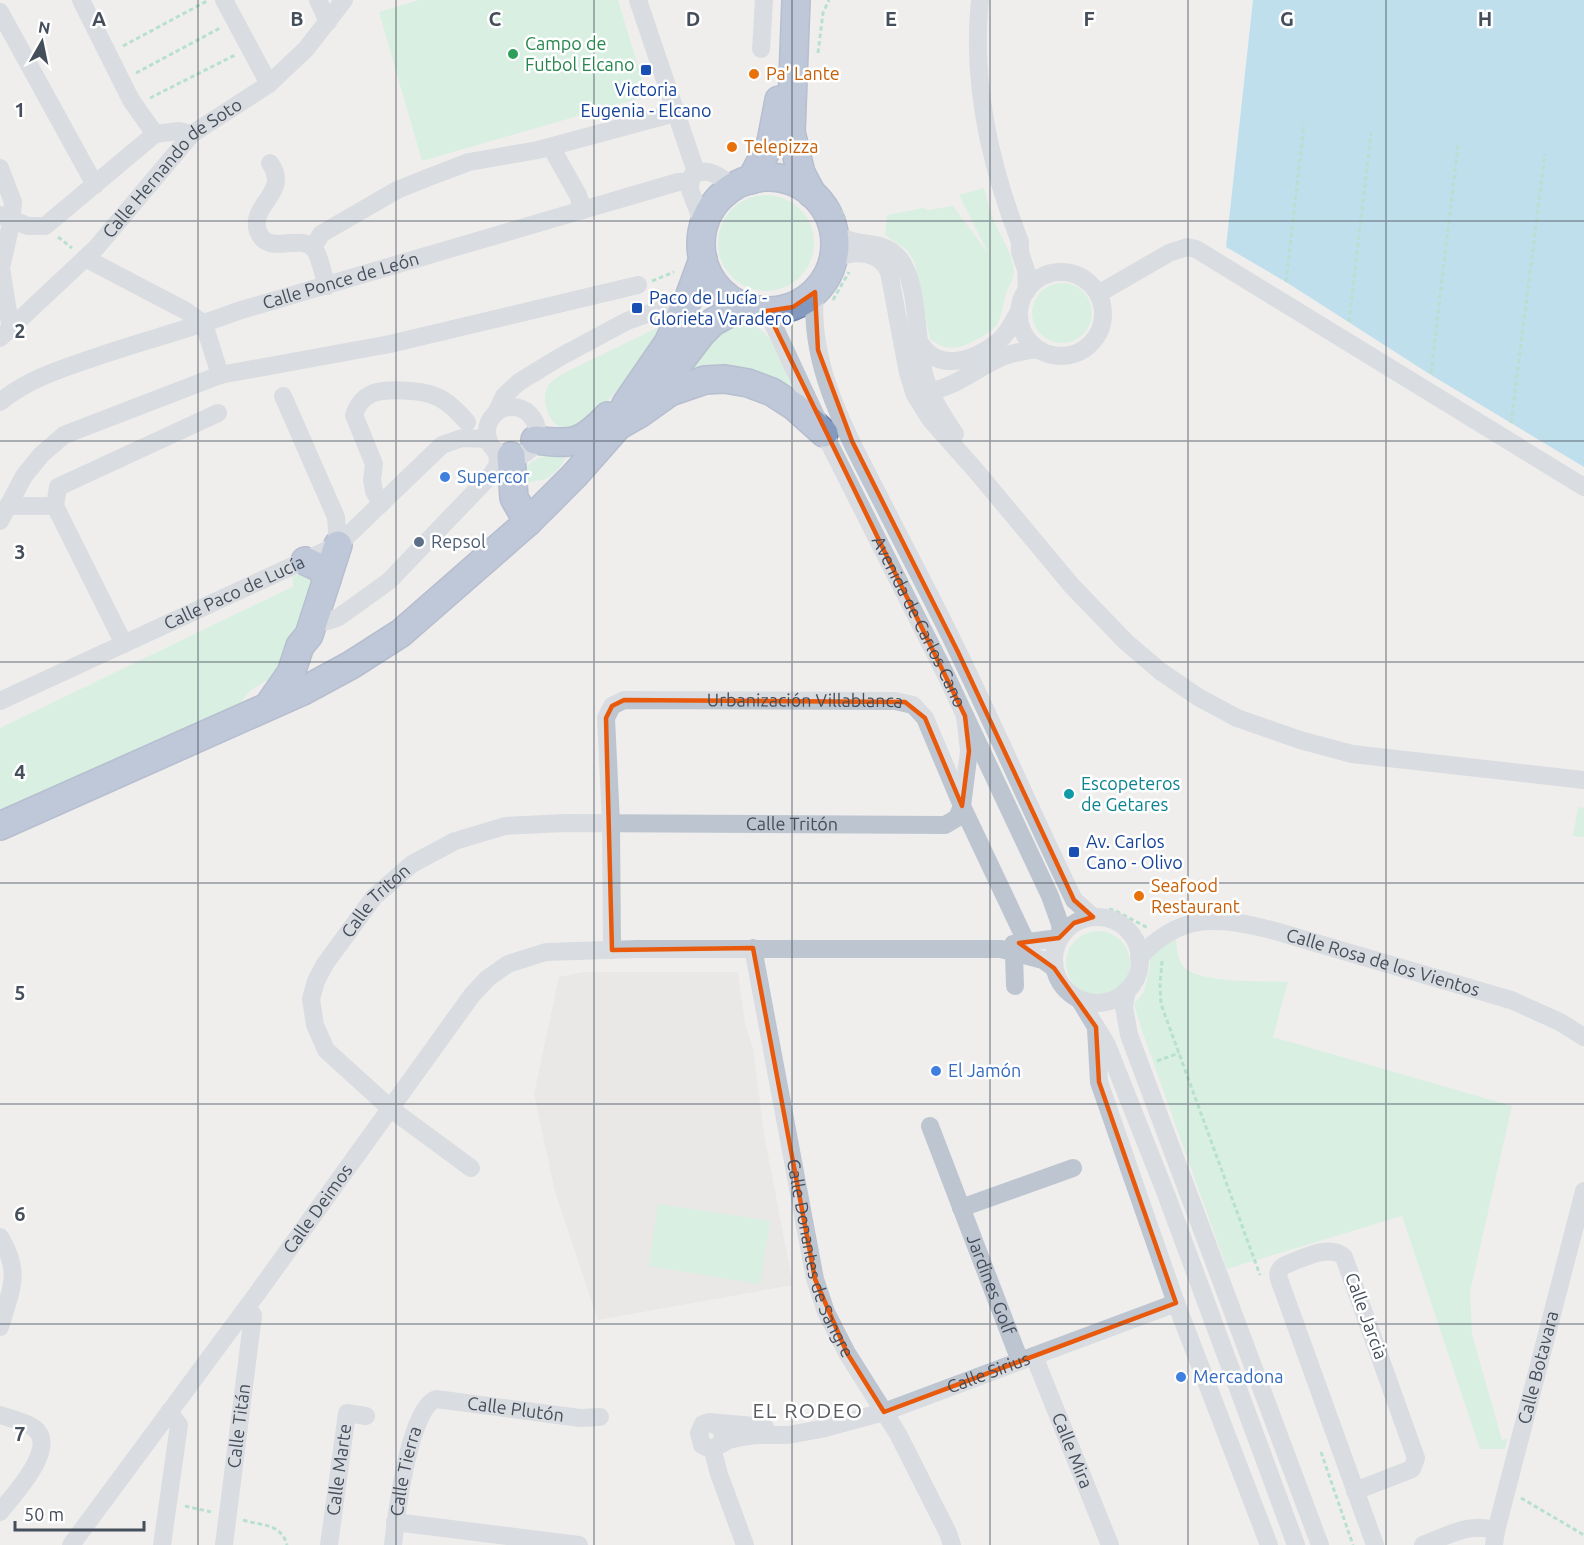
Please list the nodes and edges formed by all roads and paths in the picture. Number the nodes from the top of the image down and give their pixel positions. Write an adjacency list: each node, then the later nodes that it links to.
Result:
1 (10, 0): 14 (street)
2 (81, 0): 20 (street)
3 (209, 0): 20 (path)
4 (224, 0): 16 (street)
5 (318, 0): 17 (street)
6 (344, 0): 17 (street, Calle Hernando de Soto)
7 (638, 0): 26 (street)
8 (764, 0): 19 (street)
9 (784, 0): 37 (highway)
10 (796, 0): 24 (highway)
11 (814, 0): 24 (highway)
12 (829, 0): 21 (path)
13 (980, 0): 45 (street)
14 (0, 6)
15 (0, 12): 38 (street)
16 (235, 20): 18 (street); 22 (path)
17 (328, 22): 23 (street, Calle Hernando de Soto)
18 (249, 47): 23 (street); 25 (path)
19 (761, 50)
20 (108, 54): 22 (street)
21 (817, 57)
22 (121, 81): 25 (street)
23 (269, 84): 30 (street, Calle Hernando de Soto)
24 (791, 102): 39 (highway)
25 (135, 106): 29 (street)
26 (675, 113): 32 (street); 36 (street)
27 (1304, 124): 52 (path)
28 (1371, 133): 61 (path)
29 (155, 134): 30 (street); 38 (street)
30 (192, 134): 47 (street, Calle Hernando de Soto)
31 (1458, 145): 67 (path)
32 (551, 147): 40 (street); 46 (street)
33 (1545, 154): 75 (path)
34 (270, 163): 46 (street)
35 (0, 168): 41 (street)
36 (692, 177): 37 (street); 40 (street, Calle Ponce de León); 43 (street)
37 (743, 183): 39 (highway); 43 (highway)
38 (95, 185): 42 (street)
39 (820, 193): 44 (path); 44 (highway)
40 (584, 210): 54 (street, Calle Ponce de León)
41 (6, 217): 42 (street); 63 (street)
42 (45, 226): 47 (path)
43 (704, 226): 48 (highway)
44 (841, 227): 49 (highway); 64 (street)
45 (1020, 242): 51 (street); 55 (street)
46 (313, 248): 54 (street)
47 (85, 258): 62 (street); 63 (street, Calle Hernando de Soto)
48 (703, 259): 53 (path); 58 (highway); 59 (highway)
49 (834, 259): 50 (street); 56 (highway)
50 (890, 272): 68 (street); 80 (street)
51 (1059, 273): 55 (street); 57 (street)
52 (1286, 282)
53 (638, 285): 66 (street)
54 (327, 286): 62 (street, Calle Ponce de León)
55 (1026, 291): 60 (street)
56 (815, 292): 59 (highway); 99 (street, Avenida de Carlos Cano)
57 (1098, 294): 65 (street); 81 (street)
58 (688, 300): 72 (street); 73 (highway)
59 (754, 308): 73 (highway); 76 (street, Avenida de Carlos Cano)
60 (1019, 311): 64 (street); 65 (street)
61 (1349, 322)
62 (204, 324): 66 (street); 70 (street, Calle Ponce de León)
63 (6, 334)
64 (918, 340): 68 (street)
65 (1037, 349): 68 (street)
66 (220, 375): 84 (street)
67 (1431, 375)
68 (930, 391): 80 (street)
69 (283, 396): 86 (street)
70 (0, 402)
71 (218, 412): 83 (street)
72 (494, 414): 74 (street, Calle Paco de Lucía); 77 (street); 79 (street)
73 (628, 415): 76 (highway); 77 (highway); 85 (highway)
74 (467, 422): 78 (street, Calle Paco de Lucía); 82 (street)
75 (1511, 423)
76 (824, 433): 94 (street, Avenida de Carlos Cano)
77 (535, 440): 79 (street)
78 (442, 445): 79 (street); 82 (street, Calle Paco de Lucía)
79 (499, 449): 85 (highway); 89 (street)
80 (977, 472): 95 (street)
81 (1584, 487)
82 (381, 504): 86 (street, Calle Paco de Lucía)
83 (55, 506): 84 (street); 90 (street)
84 (4, 513)
85 (528, 522): 91 (highway)
86 (338, 545): 87 (street, Calle Paco de Lucía); 88 (highway)
87 (306, 561): 88 (highway); 90 (street, Calle Paco de Lucía)
88 (327, 579): 89 (highway)
89 (311, 628): 91 (highway); 93 (highway)
90 (124, 644): 92 (street, Calle Paco de Lucía)
91 (351, 664): 93 (highway)
92 (0, 701)
93 (268, 707): 98 (highway)
94 (965, 716): 96 (street); 102 (street, Avenida de Carlos Cano)
95 (1584, 780)
96 (962, 806): 97 (street, Calle Tritón); 97 (street, Urbanización Villablanca); 105 (street, Urbanización Villablanca)
97 (611, 823): 104 (street, Urbanización Villablanca); 113 (street, Calle Triton)
98 (0, 826)
99 (1094, 917): 101 (street); 102 (street)
100 (1174, 929): 101 (street, Calle Rosa de los Vientos); 106 (street, Calle Rosa de los Vientos); 112 (street, Calle Rosa de los Vientos)
101 (1130, 933): 106 (street)
102 (1060, 937): 105 (street, Calle Deimos); 107 (street)
103 (753, 948): 104 (street, Calle Deimos); 105 (street, Calle Deimos); 126 (street, Calle Donantes de Sangre)
104 (612, 950): 113 (street, Calle Deimos)
105 (1017, 950): 107 (street); 108 (street)
106 (1139, 958): 109 (street)
107 (1054, 968): 110 (street)
108 (1015, 986)
109 (1127, 990): 110 (street); 152 (street)
110 (1079, 999): 111 (street)
111 (1096, 1027): 120 (street); 151 (street)
112 (1584, 1037)
113 (391, 1109): 115 (street, Calle Triton); 121 (street, Calle Deimos)
114 (930, 1126): 118 (street, Jardines Golf)
115 (471, 1168)
116 (1073, 1168): 118 (street)
117 (1584, 1191): 132 (street, Calle Botavara)
118 (961, 1208): 123 (street, Jardines Golf)
119 (0, 1237): 122 (street)
120 (1176, 1303): 123 (street, Calle Sirius); 150 (street)
121 (247, 1308): 125 (street, Calle Deimos); 136 (street, Calle Titán)
122 (0, 1327)
123 (1027, 1359): 126 (street, Calle Sirius); 149 (street, Calle Mira)
124 (430, 1401): 129 (street, Calle Plutón); 137 (street, Calle Tierra)
125 (169, 1412): 134 (street); 140 (street, Calle Deimos)
126 (884, 1412): 130 (street, Calle Sirius); 148 (street, Calle Donantes de Sangre)
127 (0, 1415): 135 (street)
128 (366, 1416): 144 (street, Calle Marte)
129 (600, 1417)
130 (799, 1433): 131 (street, Calle Sirius); 131 (street, Calle Sirius)
131 (716, 1446): 147 (street)
132 (1507, 1489): 138 (path); 139 (street, Calle Botavara)
133 (1355, 1491): 133 (street, Calle Jarcia); 153 (street, Calle Jarcia)
134 (169, 1503): 136 (path); 141 (street)
135 (0, 1512)
136 (228, 1516): 142 (street, Calle Titán); 143 (path)
137 (395, 1522): 145 (street, Calle Tierra); 146 (street)
138 (1584, 1536)
139 (1495, 1538): 154 (street)
140 (71, 1545)
141 (162, 1545)
142 (224, 1545)
143 (287, 1545)
144 (329, 1545)
145 (393, 1545)
146 (579, 1545)
147 (745, 1545)
148 (952, 1545)
149 (1110, 1545)
150 (1269, 1545)
151 (1296, 1545)
152 (1320, 1545)
153 (1375, 1545)
154 (1423, 1545)

